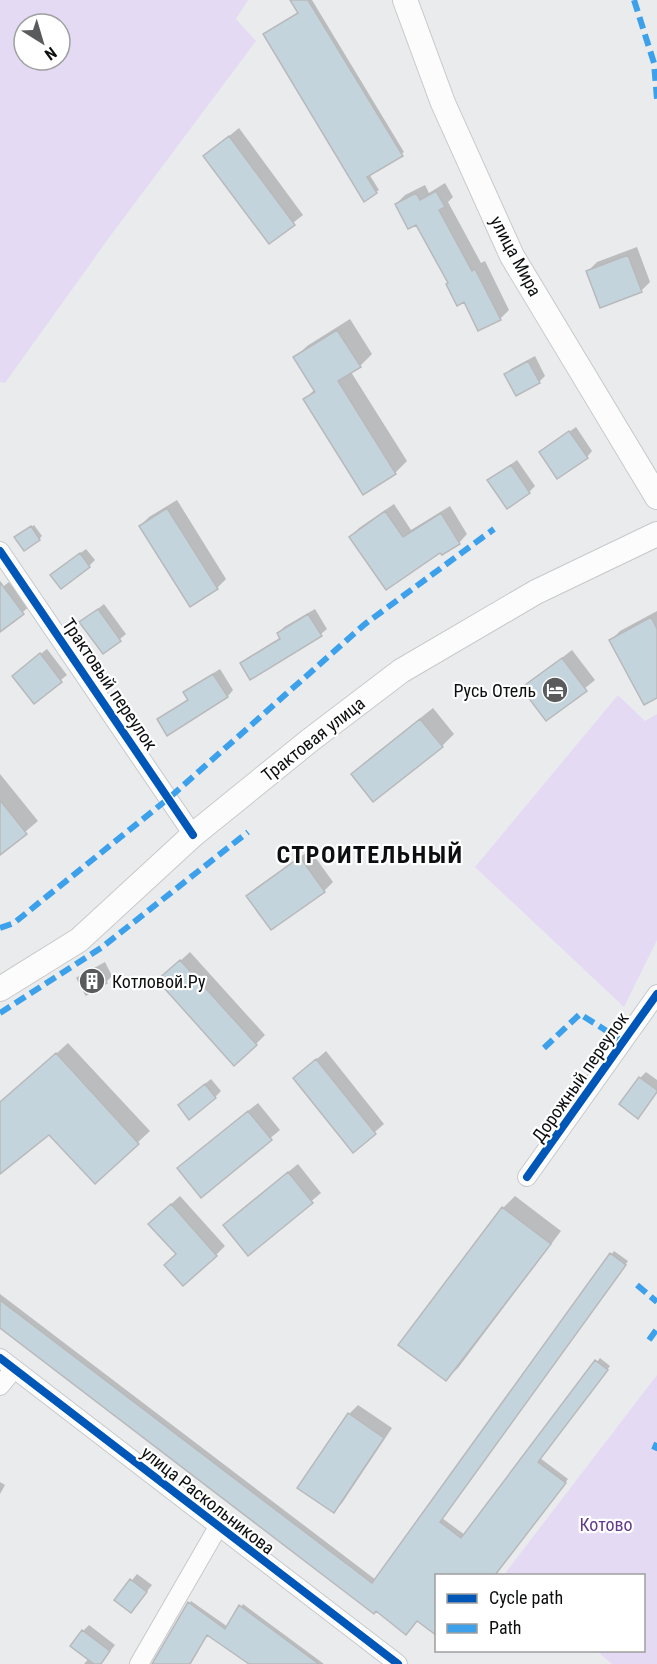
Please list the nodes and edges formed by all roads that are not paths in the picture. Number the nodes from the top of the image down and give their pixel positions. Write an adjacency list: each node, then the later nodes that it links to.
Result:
1 (405, 0): 2 (main road, улица Мира)
2 (657, 497)
3 (657, 534): 5 (main road, Трактовая улица)
4 (0, 551): 5 (street, Трактовый переулок)
5 (193, 835): 6 (main road, Трактовая улица)
6 (0, 989)
7 (657, 994): 8 (street, Дорожный переулок)
8 (527, 1177)
9 (7, 1364): 10 (street); 11 (street, улица Раскольникова)
10 (0, 1386)
11 (218, 1527): 12 (street); 13 (street, улица Раскольникова)
12 (139, 1664)
13 (398, 1664)

